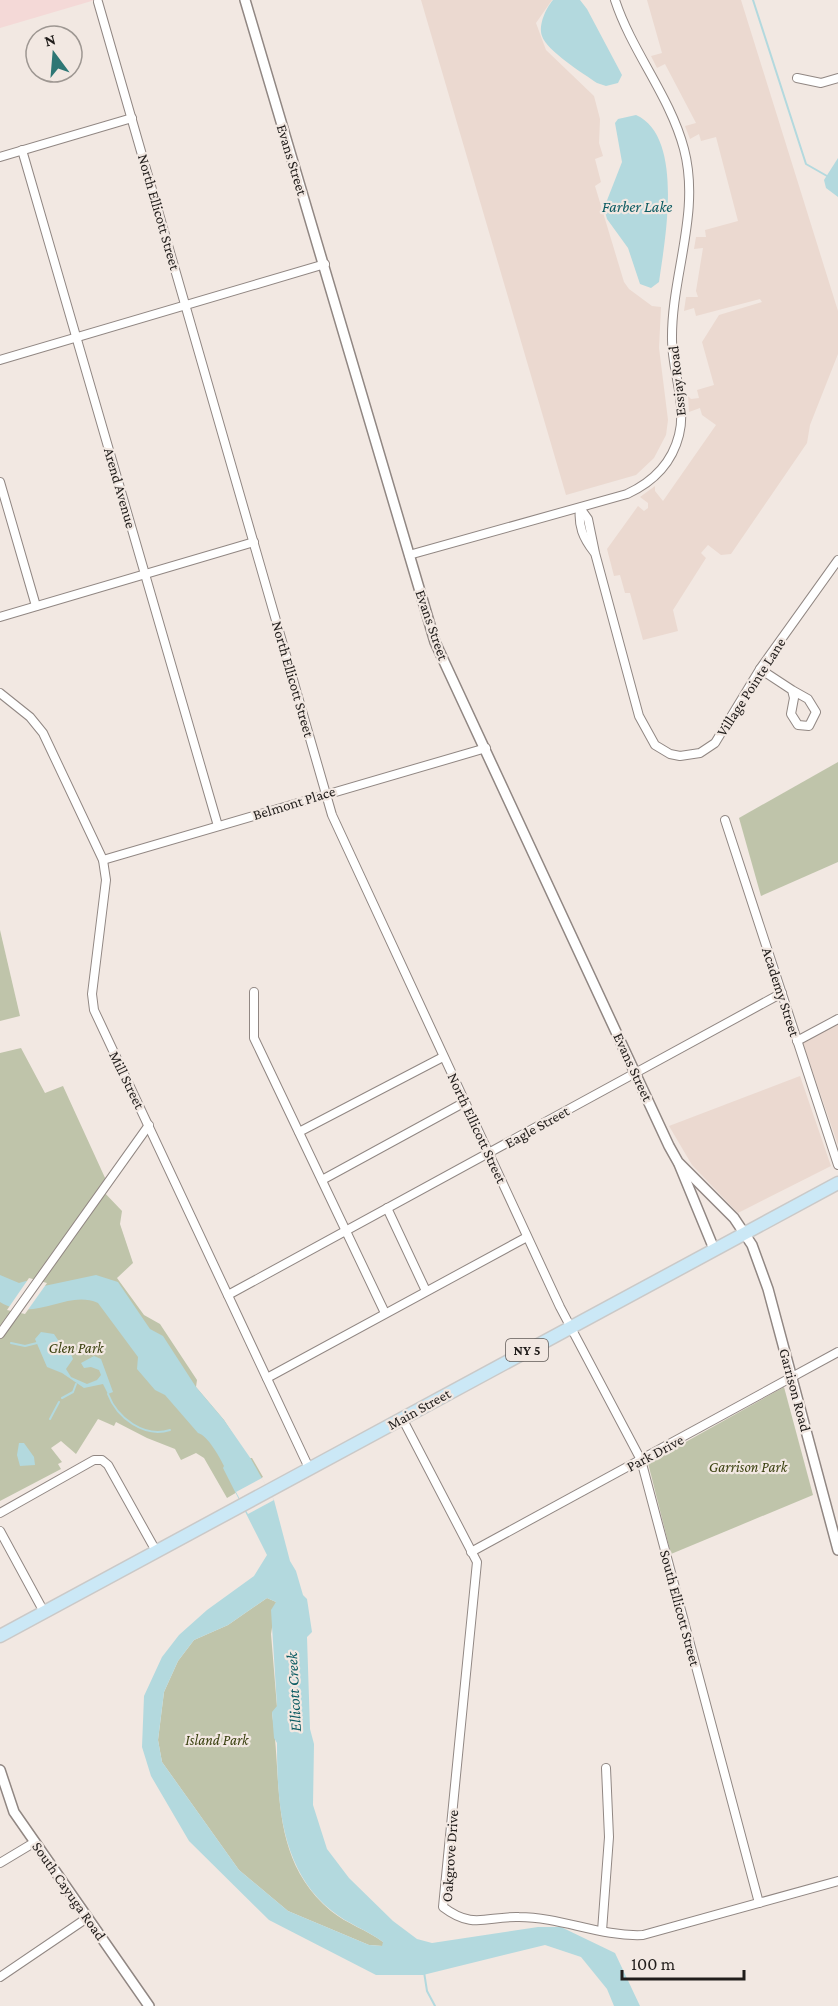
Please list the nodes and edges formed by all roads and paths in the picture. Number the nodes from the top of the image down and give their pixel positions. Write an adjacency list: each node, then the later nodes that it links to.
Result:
1 (245, 0): 9 (street, Evans Street)
2 (615, 0): 14 (street, Essjay Road)
3 (98, 2): 6 (street, North Ellicott Street)
4 (797, 78): 5 (street)
5 (838, 78)
6 (132, 118): 7 (street); 10 (street, North Ellicott Street)
7 (22, 150): 8 (street); 11 (street, Arend Avenue)
8 (0, 157)
9 (325, 264): 10 (street); 16 (street, Evans Street)
10 (186, 306): 11 (street); 15 (street, North Ellicott Street)
11 (77, 338): 12 (street); 18 (street, Arend Avenue)
12 (0, 360)
13 (0, 482): 19 (street)
14 (580, 508): 16 (street, Essjay Road); 21 (street, Village Pointe Lane)
15 (254, 542): 18 (street); 25 (street, North Ellicott Street)
16 (409, 555): 24 (street, Evans Street)
17 (838, 560): 21 (street, Village Pointe Lane)
18 (145, 573): 19 (street); 27 (street, Arend Avenue)
19 (36, 606): 20 (street)
20 (0, 617)
21 (760, 669): 22 (street)
22 (792, 690): 22 (street)
23 (0, 693): 28 (street, Mill Street)
24 (486, 748): 25 (street, Belmont Place); 34 (street, Evans Street)
25 (326, 794): 27 (street, Belmont Place); 33 (street, North Ellicott Street)
26 (725, 820): 30 (street, Academy Street)
27 (218, 826): 28 (street, Belmont Place)
28 (103, 860): 36 (street, Mill Street)
29 (254, 992): 37 (street)
30 (782, 993): 32 (street, Academy Street); 34 (street, Eagle Street)
31 (838, 1019): 32 (street)
32 (797, 1041): 40 (street, Academy Street)
33 (443, 1057): 35 (street, North Ellicott Street); 37 (street)
34 (635, 1073): 38 (street, Eagle Street); 39 (street, Evans Street)
35 (465, 1102): 38 (street, North Ellicott Street); 41 (street)
36 (149, 1125): 49 (street, Mill Street); 52 (street)
37 (299, 1132): 41 (street)
38 (488, 1153): 43 (street, Eagle Street); 46 (street, North Ellicott Street)
39 (678, 1162): 45 (street, Evans Street); 47 (street)
40 (838, 1165)
41 (322, 1180): 44 (street)
42 (838, 1183): 45 (main road, Main Street / NY 5)
43 (387, 1208): 44 (street, Eagle Street); 48 (street)
44 (346, 1230): 49 (street, Eagle Street); 50 (street)
45 (745, 1233): 47 (main road, Main Street / NY 5); 54 (street, Garrison Road)
46 (527, 1237): 48 (street); 51 (street, North Ellicott Street)
47 (714, 1249): 51 (main road, Main Street / NY 5)
48 (426, 1291): 50 (street)
49 (228, 1295): 55 (street, Mill Street)
50 (385, 1313): 55 (street)
51 (569, 1327): 56 (main road, Main Street / NY 5); 57 (street, South Ellicott Street)
52 (0, 1334)
53 (838, 1352): 54 (street, Park Drive)
54 (792, 1377): 57 (street, Park Drive); 61 (street, Garrison Road)
55 (267, 1378): 58 (street, Mill Street)
56 (402, 1418): 58 (main road, Main Street / NY 5); 63 (street, Oakgrove Drive)
57 (641, 1460): 63 (street, Park Drive); 71 (street, South Ellicott Street)
58 (309, 1468): 62 (main road, Main Street / NY 5)
59 (0, 1513): 62 (street)
60 (0, 1532): 64 (street)
61 (838, 1550)
62 (156, 1551): 64 (main road, Main Street / NY 5)
63 (471, 1552): 73 (street, Oakgrove Drive)
64 (44, 1612): 65 (main road, Main Street / NY 5)
65 (0, 1636)
66 (606, 1768): 73 (street)
67 (0, 1770): 68 (street, South Cayuga Road)
68 (35, 1842): 69 (street); 72 (street, South Cayuga Road)
69 (0, 1863)
70 (838, 1881): 71 (street, Oakgrove Drive)
71 (759, 1903): 73 (street, Oakgrove Drive)
72 (87, 1918): 74 (street); 75 (street, South Cayuga Road)
73 (602, 1931)
74 (0, 1977)
75 (149, 2006)

